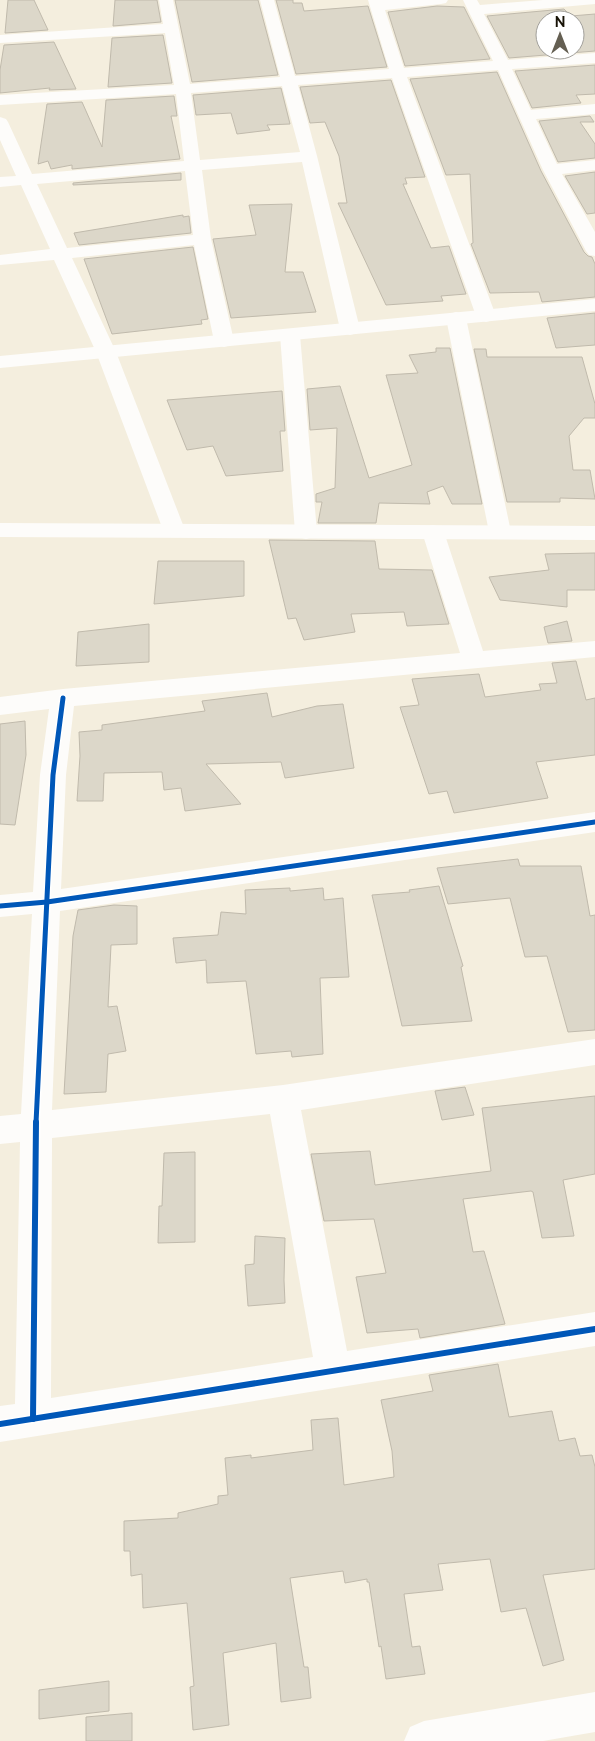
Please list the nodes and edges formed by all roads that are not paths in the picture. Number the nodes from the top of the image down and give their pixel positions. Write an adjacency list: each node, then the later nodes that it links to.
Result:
1 (166, 0): 7 (street)
2 (267, 0): 12 (street)
3 (441, 0): 5 (street)
4 (595, 0): 6 (street)
5 (376, 3): 11 (street)
6 (473, 5): 10 (street)
7 (171, 28): 8 (street); 13 (street)
8 (0, 39)
9 (595, 58): 10 (street)
10 (503, 65): 11 (street); 16 (street)
11 (398, 73): 12 (street); 30 (street)
12 (289, 81): 13 (street); 18 (street)
13 (183, 89): 14 (street); 20 (street)
14 (0, 100)
15 (595, 109): 16 (street)
16 (526, 115): 21 (street)
17 (0, 122): 22 (street)
18 (309, 156): 20 (street); 32 (street)
19 (595, 165): 21 (street)
20 (192, 167): 22 (street); 25 (street)
21 (551, 170): 24 (street)
22 (26, 180): 23 (street); 27 (street)
23 (0, 182)
24 (590, 227): 26 (street)
25 (202, 239): 27 (street); 34 (street)
26 (595, 251)
27 (62, 255): 28 (street); 35 (street)
28 (0, 260)
29 (595, 305): 30 (street)
30 (486, 316): 31 (street)
31 (456, 318): 32 (street); 41 (street)
32 (350, 329): 33 (street)
33 (290, 335): 34 (street); 39 (street)
34 (224, 341): 35 (street)
35 (106, 352): 36 (street); 38 (street)
36 (0, 362)
37 (0, 530): 38 (street)
38 (174, 530): 39 (street)
39 (306, 532): 40 (street)
40 (433, 532): 41 (street); 44 (street)
41 (500, 532): 42 (street)
42 (595, 533)
43 (595, 649): 44 (street)
44 (474, 660): 45 (street)
45 (63, 698): 46 (street); 48 (street)
46 (0, 706)
47 (595, 822): 48 (street)
48 (47, 902): 49 (street); 52 (street)
49 (0, 906)
50 (595, 1052): 51 (street)
51 (283, 1098): 52 (street); 55 (street)
52 (36, 1127): 53 (street); 56 (street)
53 (0, 1130)
54 (595, 1329): 55 (street)
55 (333, 1372): 56 (street)
56 (16, 1421)
57 (595, 1712): 58 (street)
58 (424, 1741)

